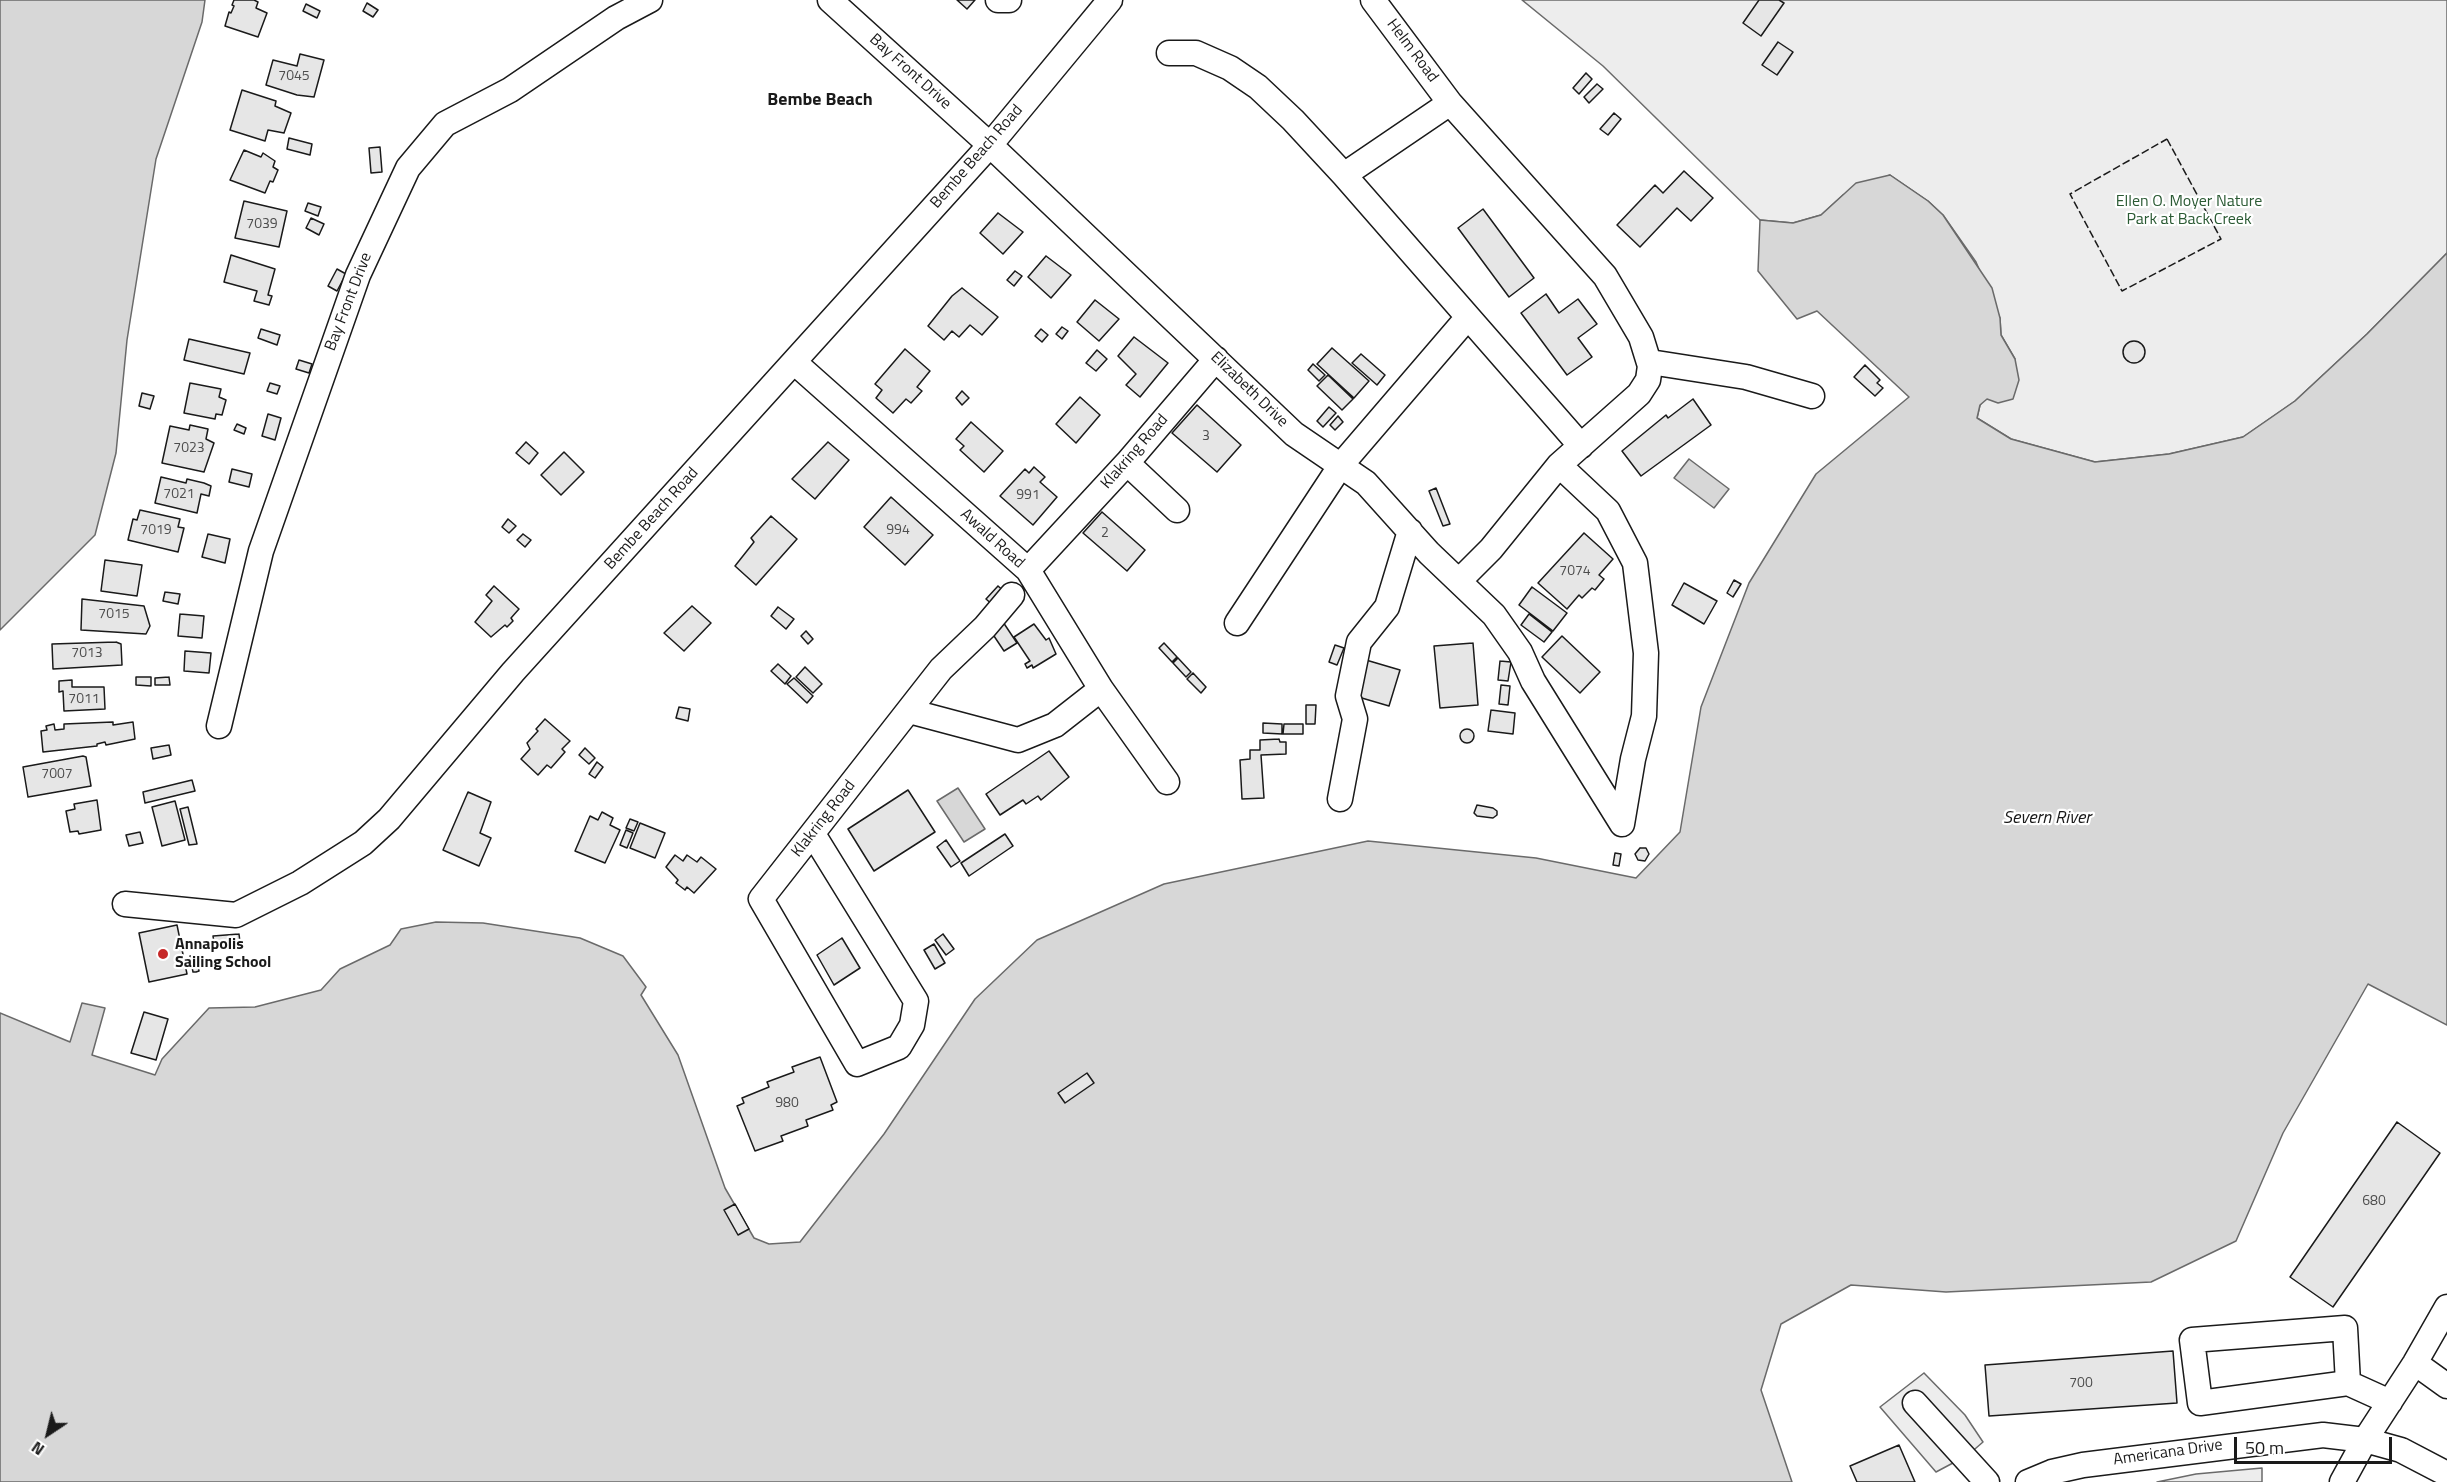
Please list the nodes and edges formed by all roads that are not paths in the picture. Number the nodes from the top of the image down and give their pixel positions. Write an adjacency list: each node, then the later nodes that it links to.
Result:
1 (650, 0): 28 (street, Bay Front Drive)
2 (830, 0): 9 (street, Bay Front Drive)
3 (998, 0): 4 (street)
4 (1009, 0)
5 (1110, 0): 9 (street, Bembe Beach Road)
6 (1373, 0): 8 (street, Helm Road)
7 (1169, 53): 10 (street)
8 (1450, 103): 10 (street); 14 (street, Helm Road)
9 (990, 145): 12 (street, Elizabeth Drive); 13 (street, Bembe Beach Road)
10 (1344, 176): 11 (street)
11 (1468, 317): 16 (street); 18 (street)
12 (1216, 358): 17 (street, Klakring Road); 18 (street, Elizabeth Drive)
13 (794, 362): 22 (street, Awald Road); 32 (street, Bembe Beach Road)
14 (1650, 362): 15 (street); 16 (street)
15 (1812, 396)
16 (1581, 446): 19 (street)
17 (1127, 463): 20 (street); 22 (street, Klakring Road)
18 (1341, 465): 21 (street, Elizabeth Drive); 25 (street)
19 (1559, 465): 23 (street); 23 (street, Elizabeth Drive)
20 (1177, 510)
21 (1410, 531): 23 (street, Elizabeth Drive); 30 (street)
22 (1028, 570): 26 (street, Awald Road)
23 (1459, 581)
24 (1012, 595): 27 (street, Klakring Road)
25 (1237, 622)
26 (1101, 689): 27 (street); 29 (street, Awald Road)
27 (909, 711): 31 (street, Klakring Road)
28 (219, 726)
29 (1167, 782)
30 (1340, 799)
31 (813, 834): 31 (street, Klakring Road)
32 (125, 904)
33 (2447, 1307): 34 (street)
34 (2415, 1363): 36 (street); 38 (street)
35 (2348, 1383): 35 (street); 38 (street)
36 (2447, 1386)
37 (1915, 1402): 42 (street)
38 (2390, 1402): 39 (street)
39 (2365, 1440): 40 (street, Americana Drive); 41 (street, Americana Drive); 44 (street)
40 (2105, 1472): 43 (street, Americana Drive)
41 (2447, 1474)
42 (1987, 1482)
43 (2028, 1482)
44 (2342, 1482)

